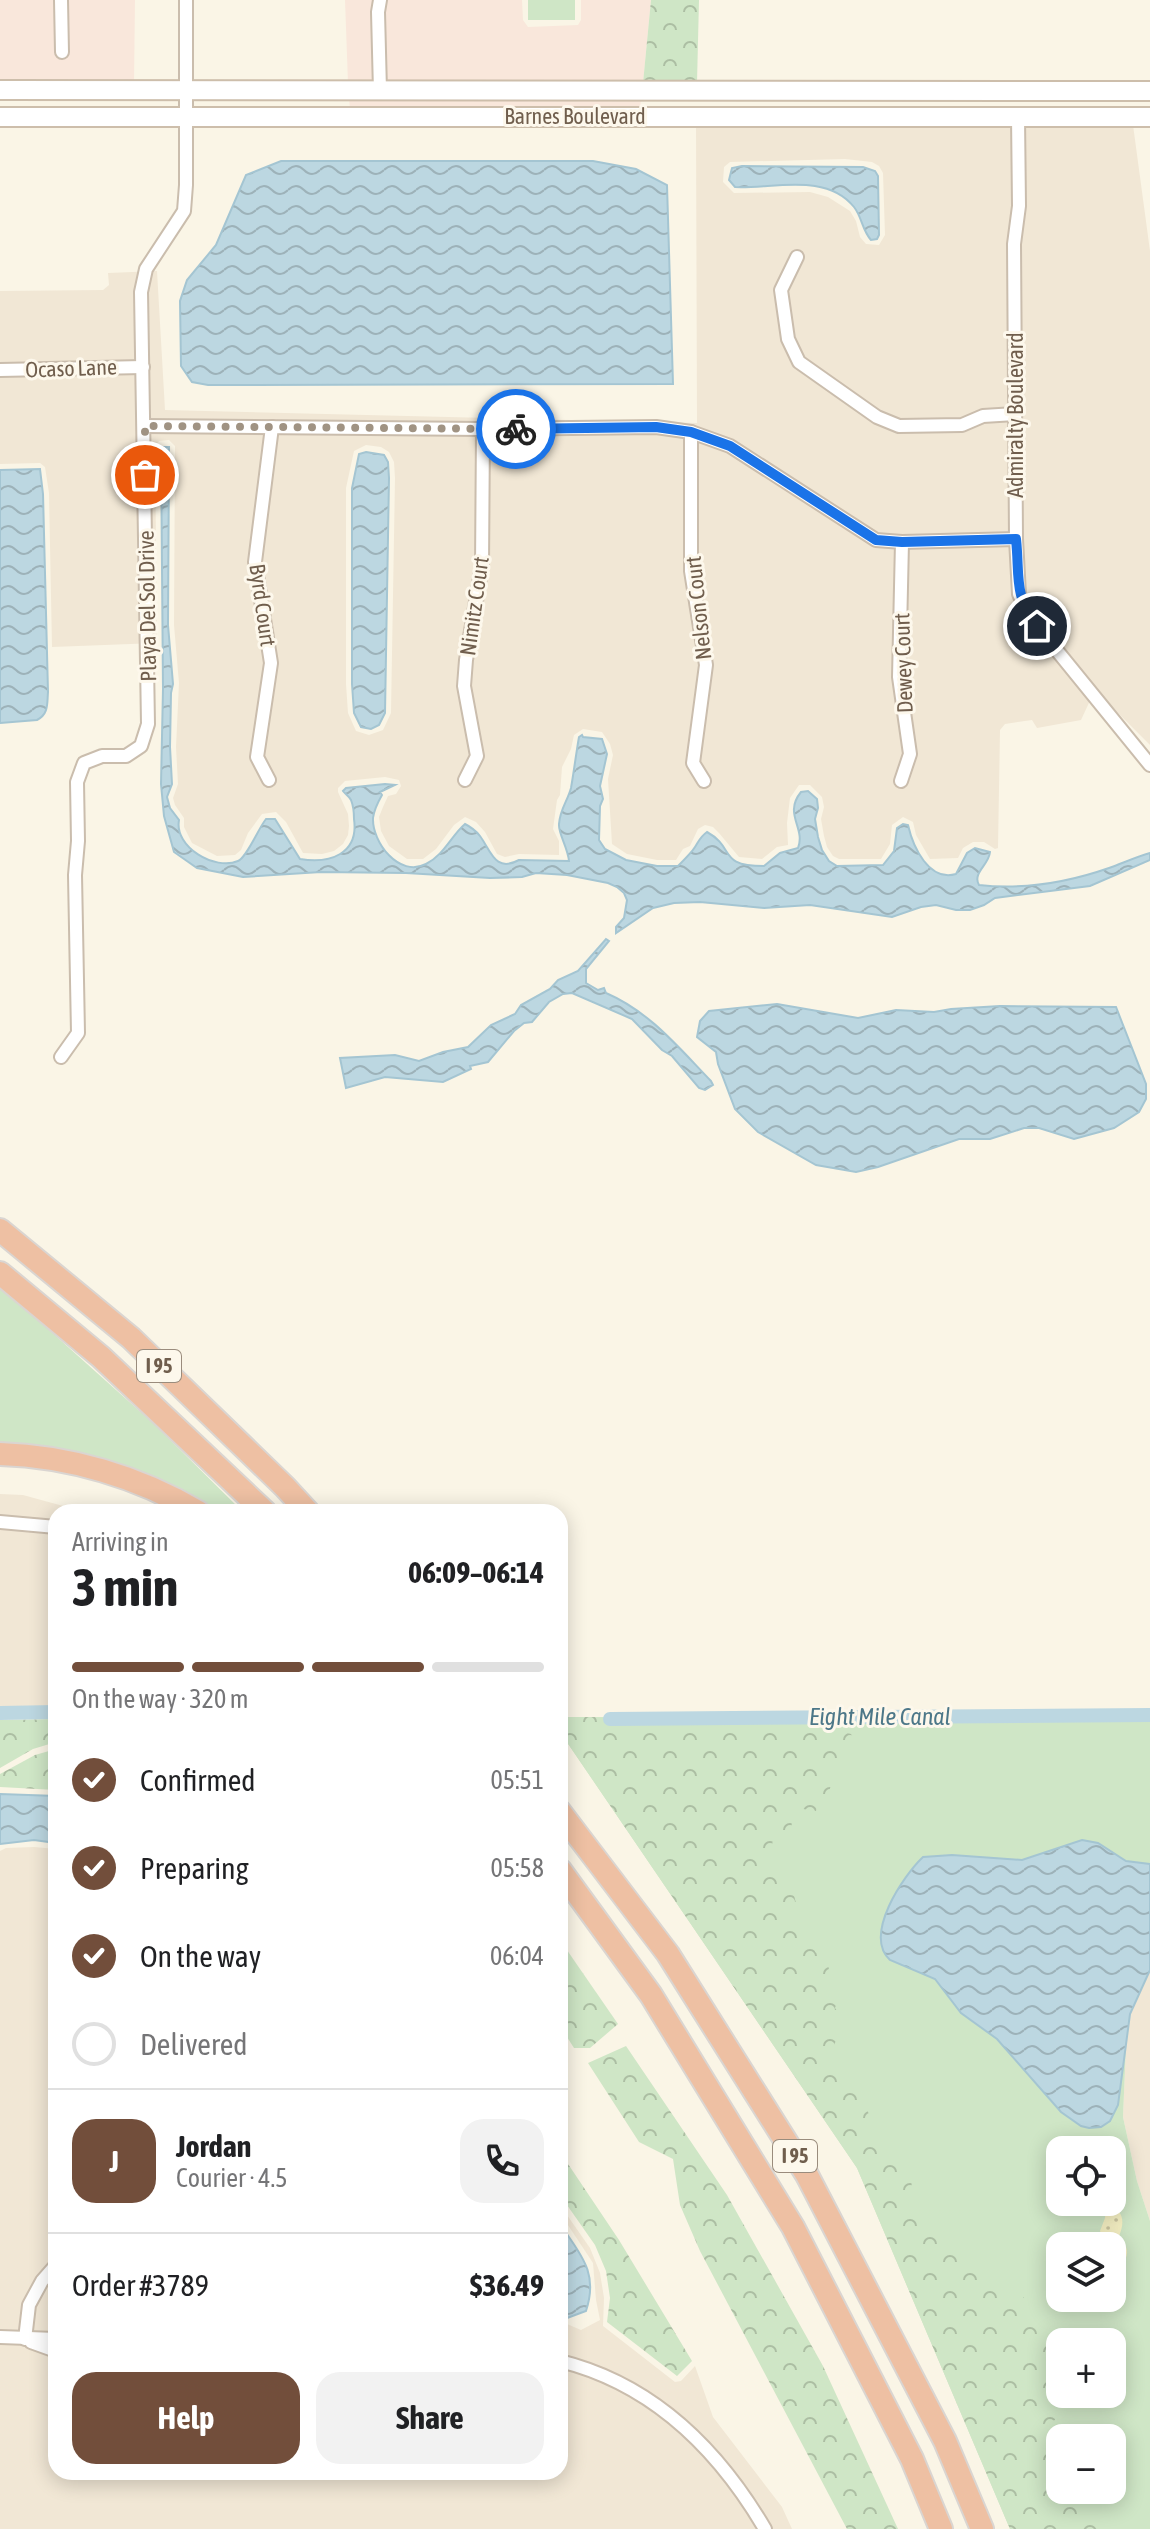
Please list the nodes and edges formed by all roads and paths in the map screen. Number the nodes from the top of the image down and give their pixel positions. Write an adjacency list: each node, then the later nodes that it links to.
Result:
1 (61, 0): 4 (street)
2 (186, 0): 6 (street, Playa Del Sol Drive)
3 (380, 0): 7 (street)
4 (62, 52)
5 (1, 90): 6 (main road, Barnes Boulevard)
6 (187, 90): 7 (main road, Barnes Boulevard); 11 (street, Playa Del Sol Drive)
7 (380, 91): 8 (main road, Barnes Boulevard)
8 (1000, 91): 9 (main road, Barnes Boulevard); 13 (main road)
9 (1150, 91)
10 (1150, 101): 14 (main road)
11 (187, 116): 12 (main road, Barnes Boulevard); 13 (main road, Barnes Boulevard); 17 (street, Playa Del Sol Drive)
12 (0, 117)
13 (876, 117): 14 (main road, Barnes Boulevard)
14 (1018, 117): 15 (main road, Barnes Boulevard); 19 (street, Admiralty Boulevard)
15 (1150, 117)
16 (797, 257): 19 (street)
17 (143, 367): 18 (street, Ocaso Lane); 20 (street, Playa Del Sol Drive)
18 (0, 370)
19 (1015, 414): 24 (street, Admiralty Boulevard)
20 (145, 426): 21 (street); 31 (street, Playa Del Sol Drive)
21 (272, 427): 22 (street); 27 (street, Byrd Court)
22 (483, 429): 23 (street); 28 (street, Nimitz Court)
23 (691, 432): 25 (street); 29 (street, Nelson Court)
24 (1016, 539): 25 (street); 26 (street, Admiralty Boulevard)
25 (902, 542): 30 (street, Dewey Court)
26 (1150, 765)
27 (269, 780)
28 (465, 780)
29 (704, 781)
30 (901, 781)
31 (61, 1057)
32 (0, 1230): 37 (highway, I 95)
33 (0, 1273): 36 (highway, I 95)
34 (0, 1454): 35 (highway)
35 (181, 1504)
36 (257, 1504)
37 (301, 1504)
38 (0, 1522): 39 (street)
39 (48, 1526)
40 (568, 1823): 50 (highway, I 95)
41 (568, 1881): 49 (highway, I 95)
42 (48, 2274): 44 (street)
43 (0, 2337): 44 (street)
44 (25, 2339): 45 (street); 46 (street)
45 (48, 2339)
46 (48, 2348)
47 (568, 2363): 48 (street)
48 (765, 2529)
49 (941, 2529)
50 (982, 2529)

